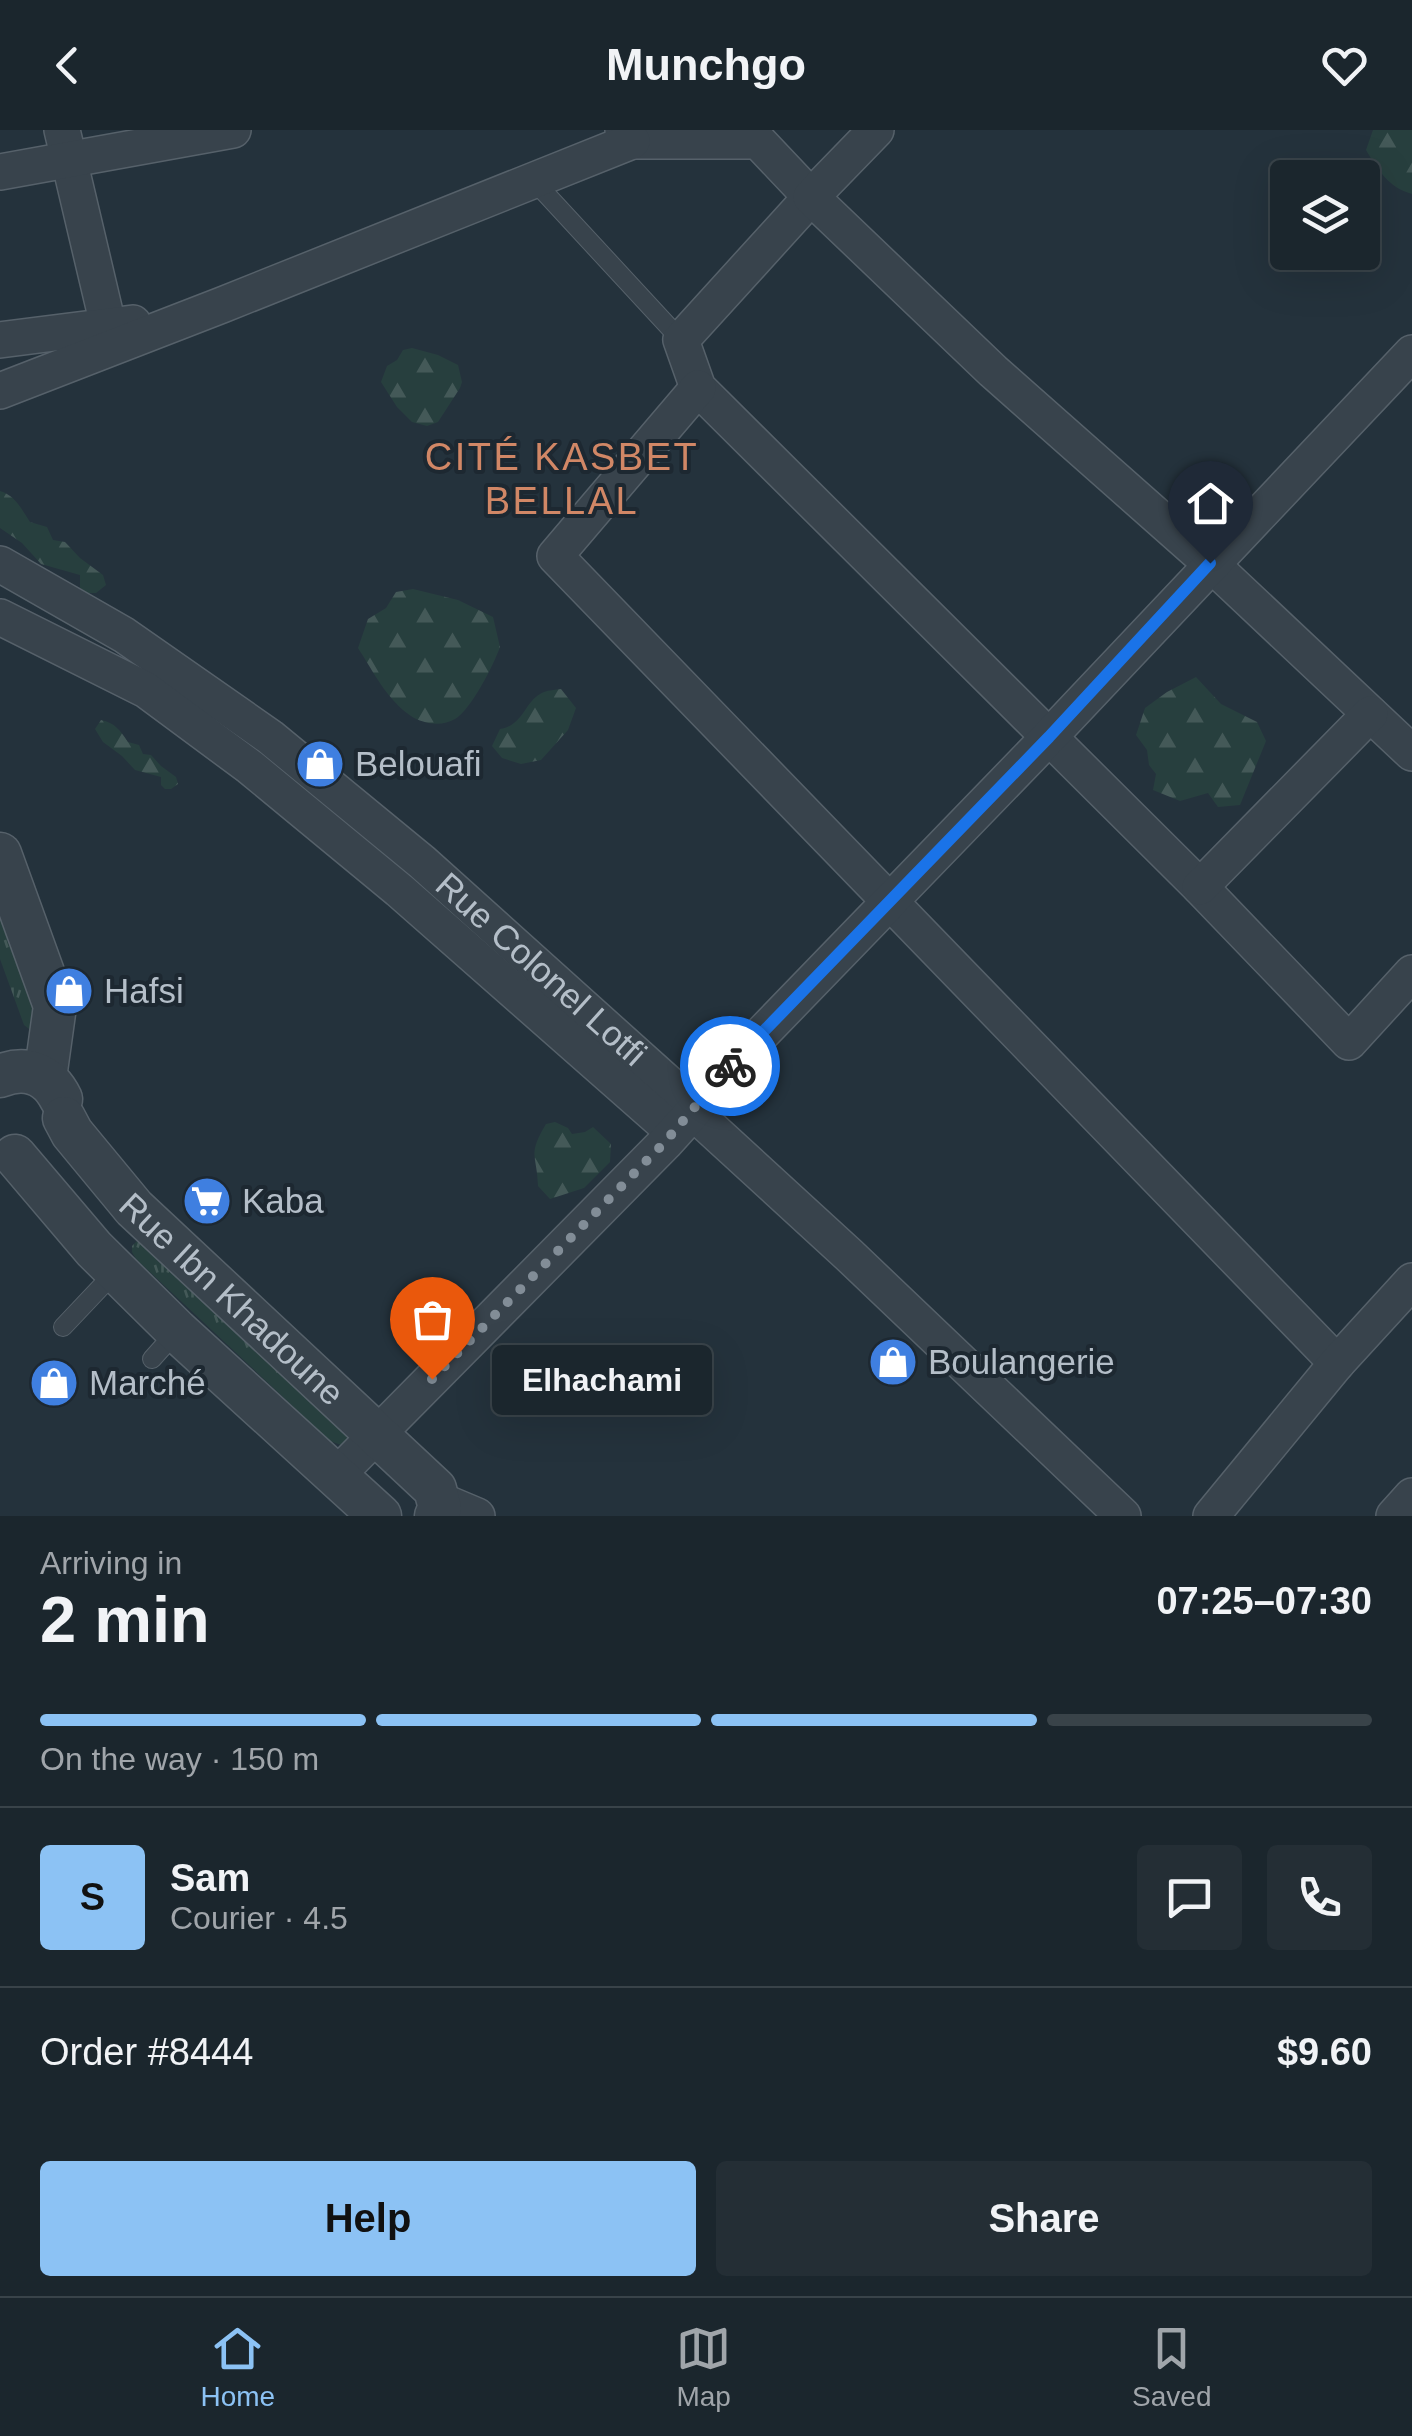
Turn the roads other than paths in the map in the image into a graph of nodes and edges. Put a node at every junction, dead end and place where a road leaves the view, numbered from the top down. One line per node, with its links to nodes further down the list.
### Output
1 (233, 130): 4 (street)
2 (876, 130): 7 (street)
3 (627, 136): 6 (street); 7 (street)
4 (66, 145): 5 (street); 8 (street)
5 (0, 172)
6 (534, 180): 8 (street); 10 (lane)
7 (811, 197): 10 (street); 14 (street)
8 (111, 337): 9 (street); 13 (street)
9 (0, 340)
10 (682, 340): 12 (street)
11 (1412, 352): 14 (street)
12 (698, 388): 18 (street); 24 (street)
13 (0, 391)
14 (1210, 563): 17 (street); 18 (street)
15 (0, 564): 20 (street, Rue Colonel Lotfi)
16 (0, 617): 23 (street, Rue Colonel Lotfi)
17 (1370, 714): 19 (street); 22 (street)
18 (1049, 737): 22 (street); 24 (street)
19 (1412, 753)
20 (422, 862): 23 (street); 29 (street, Rue Colonel Lotfi)
21 (2, 869): 27 (street)
22 (1200, 887): 25 (street)
23 (399, 890): 29 (street, Rue Colonel Lotfi)
24 (888, 902): 29 (street); 35 (street)
25 (1408, 985)
26 (0, 1076): 27 (street)
27 (45, 1078): 28 (street, Rue Ibn Khadoune)
28 (64, 1118): 30 (street); 31 (street, Rue Ibn Khadoune)
29 (683, 1122): 36 (street); 41 (street, Rue Colonel Lotfi)
30 (4, 1154): 32 (street, Rue Ibn Khadoune)
31 (134, 1208): 32 (street); 36 (street, Rue Ibn Khadoune)
32 (105, 1260): 34 (lane); 37 (street, Rue Ibn Khadoune)
33 (1412, 1281): 35 (street)
34 (63, 1327)
35 (1337, 1363): 42 (street)
36 (378, 1435): 37 (street); 39 (street, Rue Ibn Khadoune)
37 (335, 1477): 40 (street, Rue Ibn Khadoune)
38 (1412, 1496): 43 (street)
39 (451, 1511)
40 (380, 1516)
41 (1123, 1516)
42 (1211, 1516)
43 (1394, 1516)

